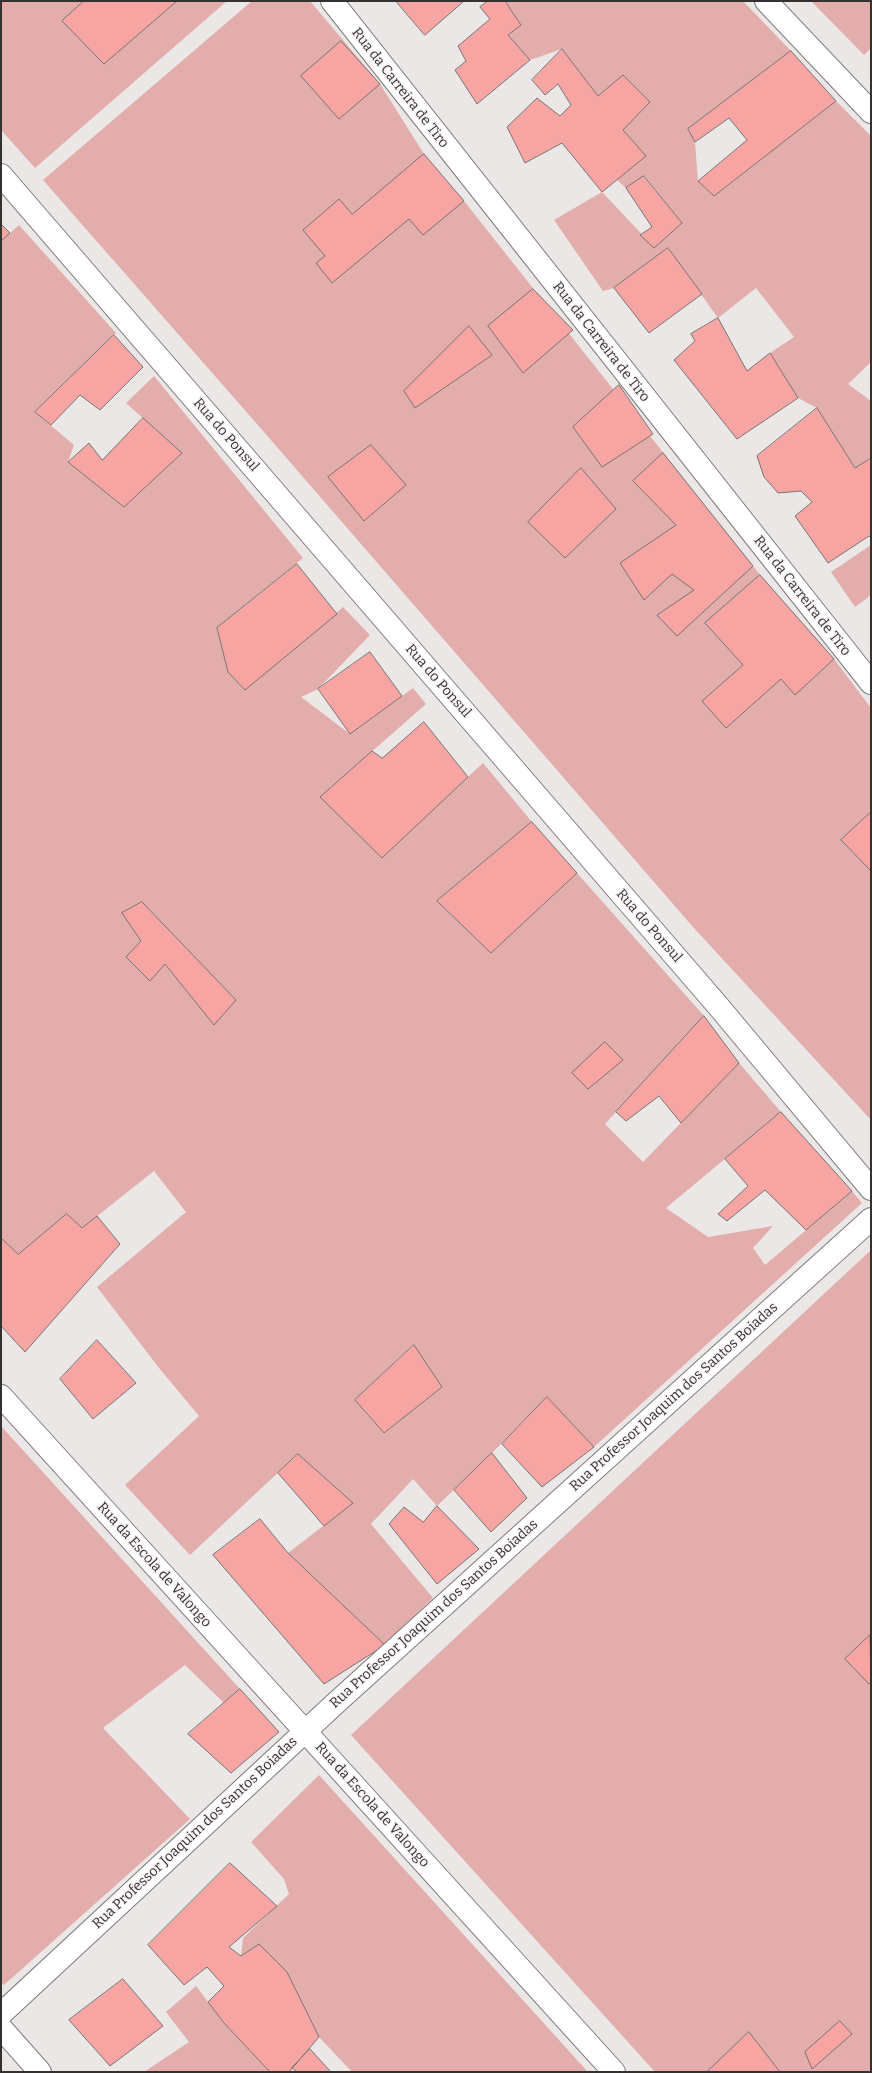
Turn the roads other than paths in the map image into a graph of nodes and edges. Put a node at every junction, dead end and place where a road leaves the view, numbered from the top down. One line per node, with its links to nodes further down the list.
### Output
1 (332, 1): 5 (street, Rua da Carreira de Tiro)
2 (766, 1): 3 (street)
3 (871, 112)
4 (1, 175): 6 (street, Rua do Ponsul)
5 (871, 683)
6 (871, 1189)
7 (871, 1219): 9 (street, Rua Professor Joaquim dos Santos Boiadas)
8 (1, 1396): 9 (street, Rua da Escola de Valongo)
9 (305, 1732): 10 (street, Rua Professor Joaquim dos Santos Boiadas); 13 (street, Rua da Escola de Valongo)
10 (1, 2014)
11 (1, 2028): 12 (street)
12 (40, 2072)
13 (614, 2072)

